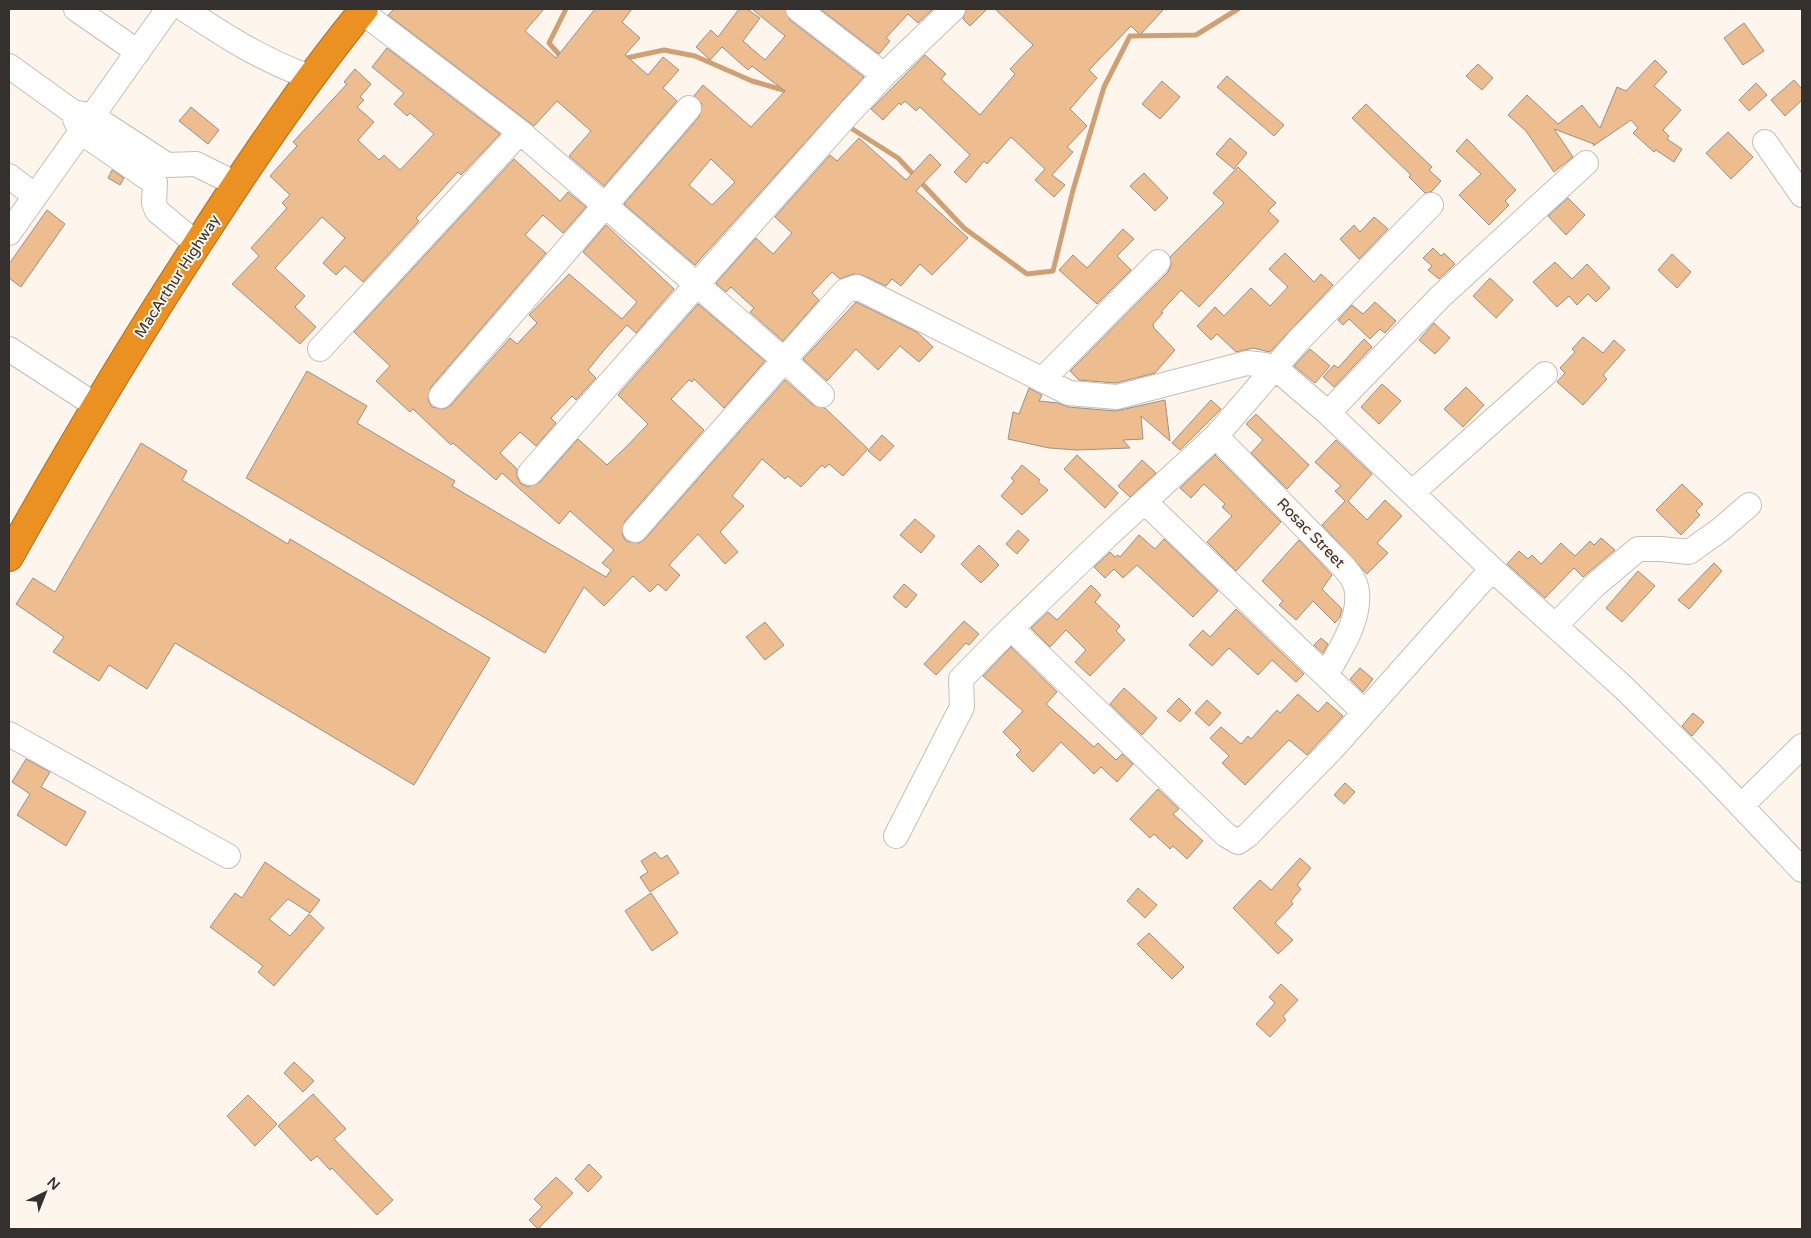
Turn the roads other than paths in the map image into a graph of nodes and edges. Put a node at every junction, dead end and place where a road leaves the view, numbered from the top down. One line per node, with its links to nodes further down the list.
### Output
1 (76, 9): 7 (street)
2 (168, 9): 7 (street)
3 (184, 9): 10 (street)
4 (798, 9): 9 (street)
5 (953, 9): 9 (street)
6 (363, 10): 10 (highway, MacArthur Highway); 13 (street)
7 (138, 52): 12 (street)
8 (9, 66): 12 (street)
9 (884, 75): 26 (street)
10 (310, 77): 18 (highway, MacArthur Highway)
11 (689, 108): 22 (street)
12 (82, 120): 16 (street); 20 (street)
13 (520, 132): 22 (street); 27 (street)
14 (1765, 142): 19 (street)
15 (1586, 164): 36 (street)
16 (161, 174): 18 (street); 24 (street)
17 (9, 176): 20 (street)
18 (236, 184): 24 (highway, MacArthur Highway)
19 (1802, 195)
20 (35, 196): 23 (street)
21 (1430, 205): 30 (street)
22 (606, 206): 26 (street); 34 (street)
23 (9, 233)
24 (197, 244): 35 (highway, MacArthur Highway)
25 (1158, 262): 32 (street)
26 (696, 285): 29 (street); 38 (street)
27 (320, 350)
28 (12, 359): 35 (street)
29 (784, 360): 32 (street); 33 (street); 42 (street)
30 (1274, 369): 32 (street); 36 (street); 37 (street)
31 (1545, 374): 39 (street)
32 (1042, 380)
33 (822, 395)
34 (441, 396)
35 (95, 405): 43 (highway, MacArthur Highway)
36 (1328, 413): 39 (street)
37 (1216, 436): 40 (street); 47 (street, Rosac Street)
38 (530, 473)
39 (1413, 492): 44 (street)
40 (1145, 502): 46 (street); 47 (street)
41 (1749, 506): 45 (street)
42 (634, 530)
43 (9, 557)
44 (1492, 569): 45 (street); 48 (street)
45 (1555, 626): 51 (street)
46 (1010, 628): 48 (street); 52 (street)
47 (1326, 675): 48 (street)
48 (1364, 712)
49 (9, 734): 53 (street)
50 (1802, 746): 51 (street)
51 (1742, 806): 54 (street)
52 (896, 836)
53 (228, 856)
54 (1802, 870)

